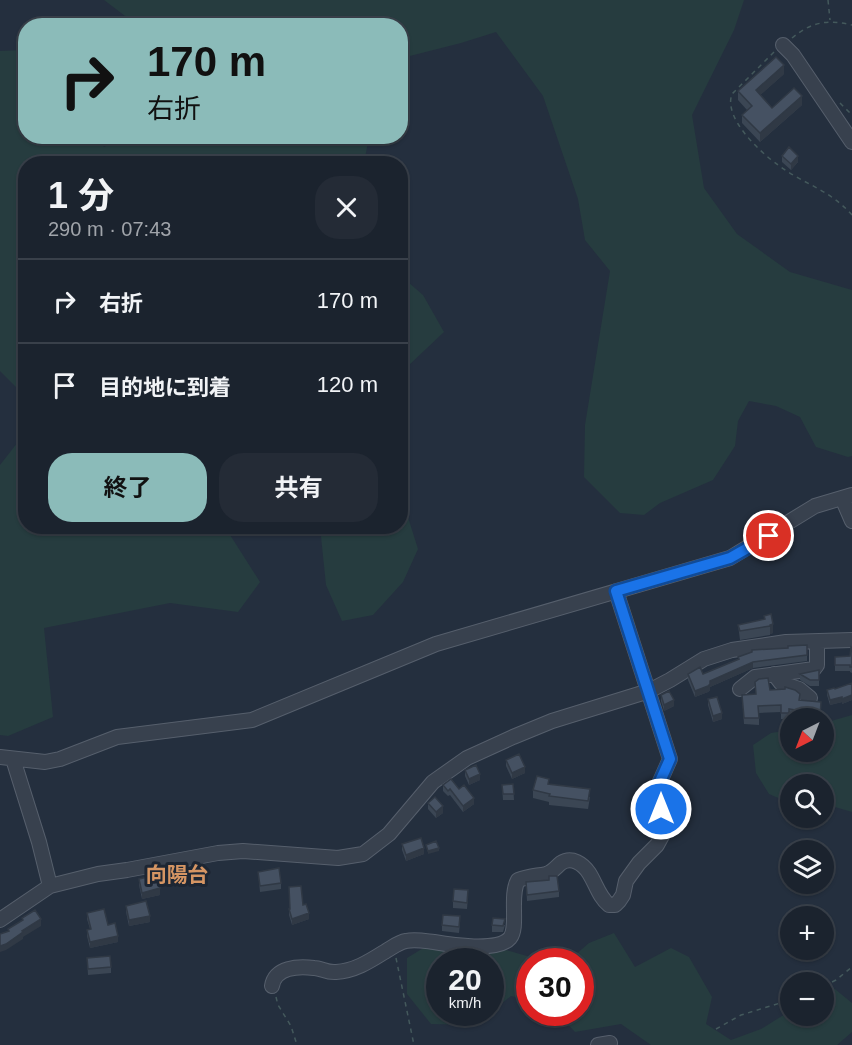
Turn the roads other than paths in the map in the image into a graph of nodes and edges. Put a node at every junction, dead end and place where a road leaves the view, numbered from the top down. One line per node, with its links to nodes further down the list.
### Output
1 (783, 45): 2 (street)
2 (852, 142)
3 (847, 496): 4 (street); 5 (street)
4 (852, 521)
5 (616, 591): 12 (street); 14 (street)
6 (778, 629): 8 (street)
7 (852, 640): 9 (street)
8 (786, 642): 9 (street); 12 (street)
9 (817, 642): 10 (street)
10 (774, 674): 11 (street); 13 (street)
11 (740, 689)
12 (649, 691): 15 (street); 17 (street)
13 (810, 698)
14 (7, 758): 15 (street)
15 (50, 886): 16 (street)
16 (0, 920)
17 (272, 986)

